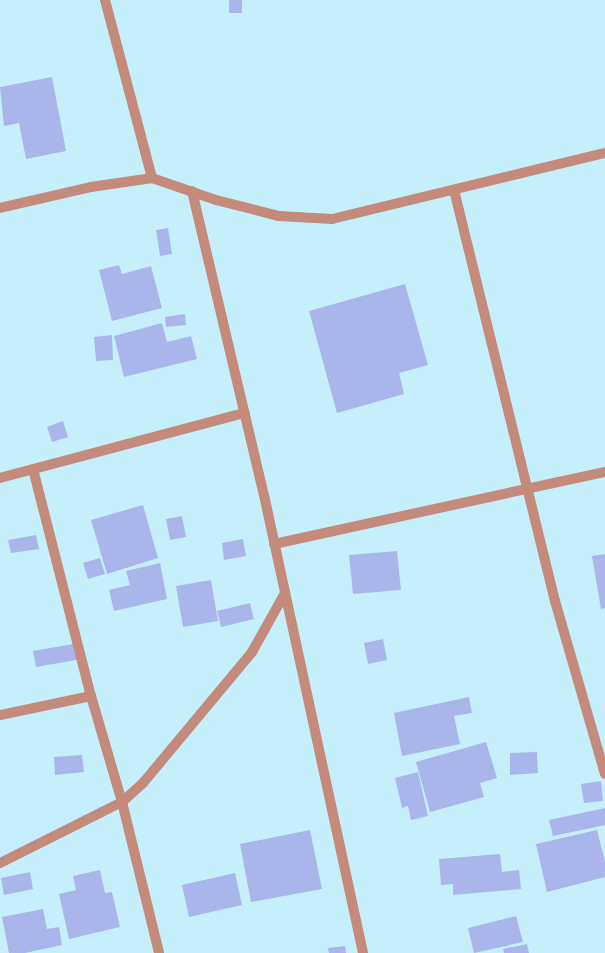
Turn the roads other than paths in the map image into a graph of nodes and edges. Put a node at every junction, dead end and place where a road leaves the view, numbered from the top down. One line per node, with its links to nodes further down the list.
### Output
1 (105, 0): 3 (street)
2 (605, 153): 4 (street)
3 (152, 178): 5 (street); 6 (street)
4 (454, 190): 5 (street); 11 (street)
5 (192, 191): 7 (street)
6 (0, 208)
7 (245, 413): 8 (street); 12 (street)
8 (33, 469): 10 (street); 14 (street)
9 (605, 472): 11 (street)
10 (0, 478)
11 (528, 490): 12 (street); 16 (street)
12 (274, 544): 13 (street)
13 (285, 593): 17 (street); 20 (street)
14 (91, 696): 15 (street); 17 (street)
15 (0, 715)
16 (605, 774)
17 (122, 802): 18 (street); 19 (street)
18 (0, 864)
19 (159, 953)
20 (363, 953)

